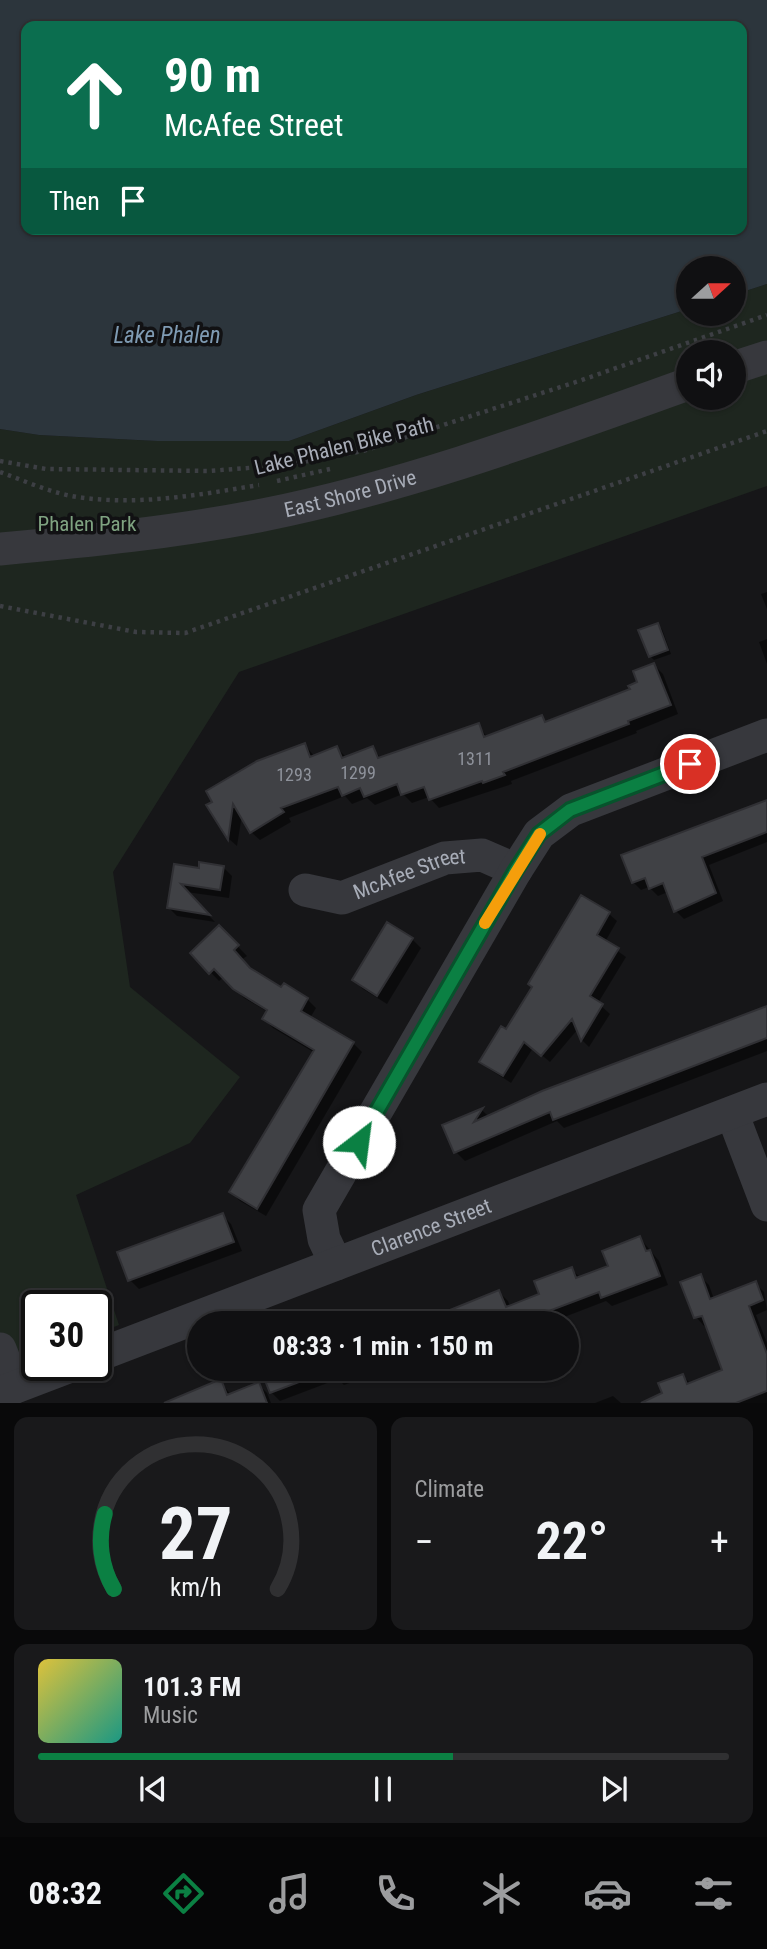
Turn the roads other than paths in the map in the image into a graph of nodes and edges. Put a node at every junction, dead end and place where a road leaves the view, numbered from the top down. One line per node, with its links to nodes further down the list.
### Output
1 (767, 357): 2 (street)
2 (746, 364)
3 (676, 388): 4 (street, East Shore Drive)
4 (0, 549)
5 (767, 735): 6 (street)
6 (516, 870): 7 (street, McAfee Street); 11 (street)
7 (304, 890)
8 (767, 1099): 9 (street, Clarence Street)
9 (732, 1113): 10 (street); 11 (street, Clarence Street)
10 (767, 1205)
11 (336, 1264): 13 (street, Clarence Street)
12 (0, 1349): 15 (street)
13 (112, 1350)
14 (31, 1381): 15 (street)
15 (7, 1390)

